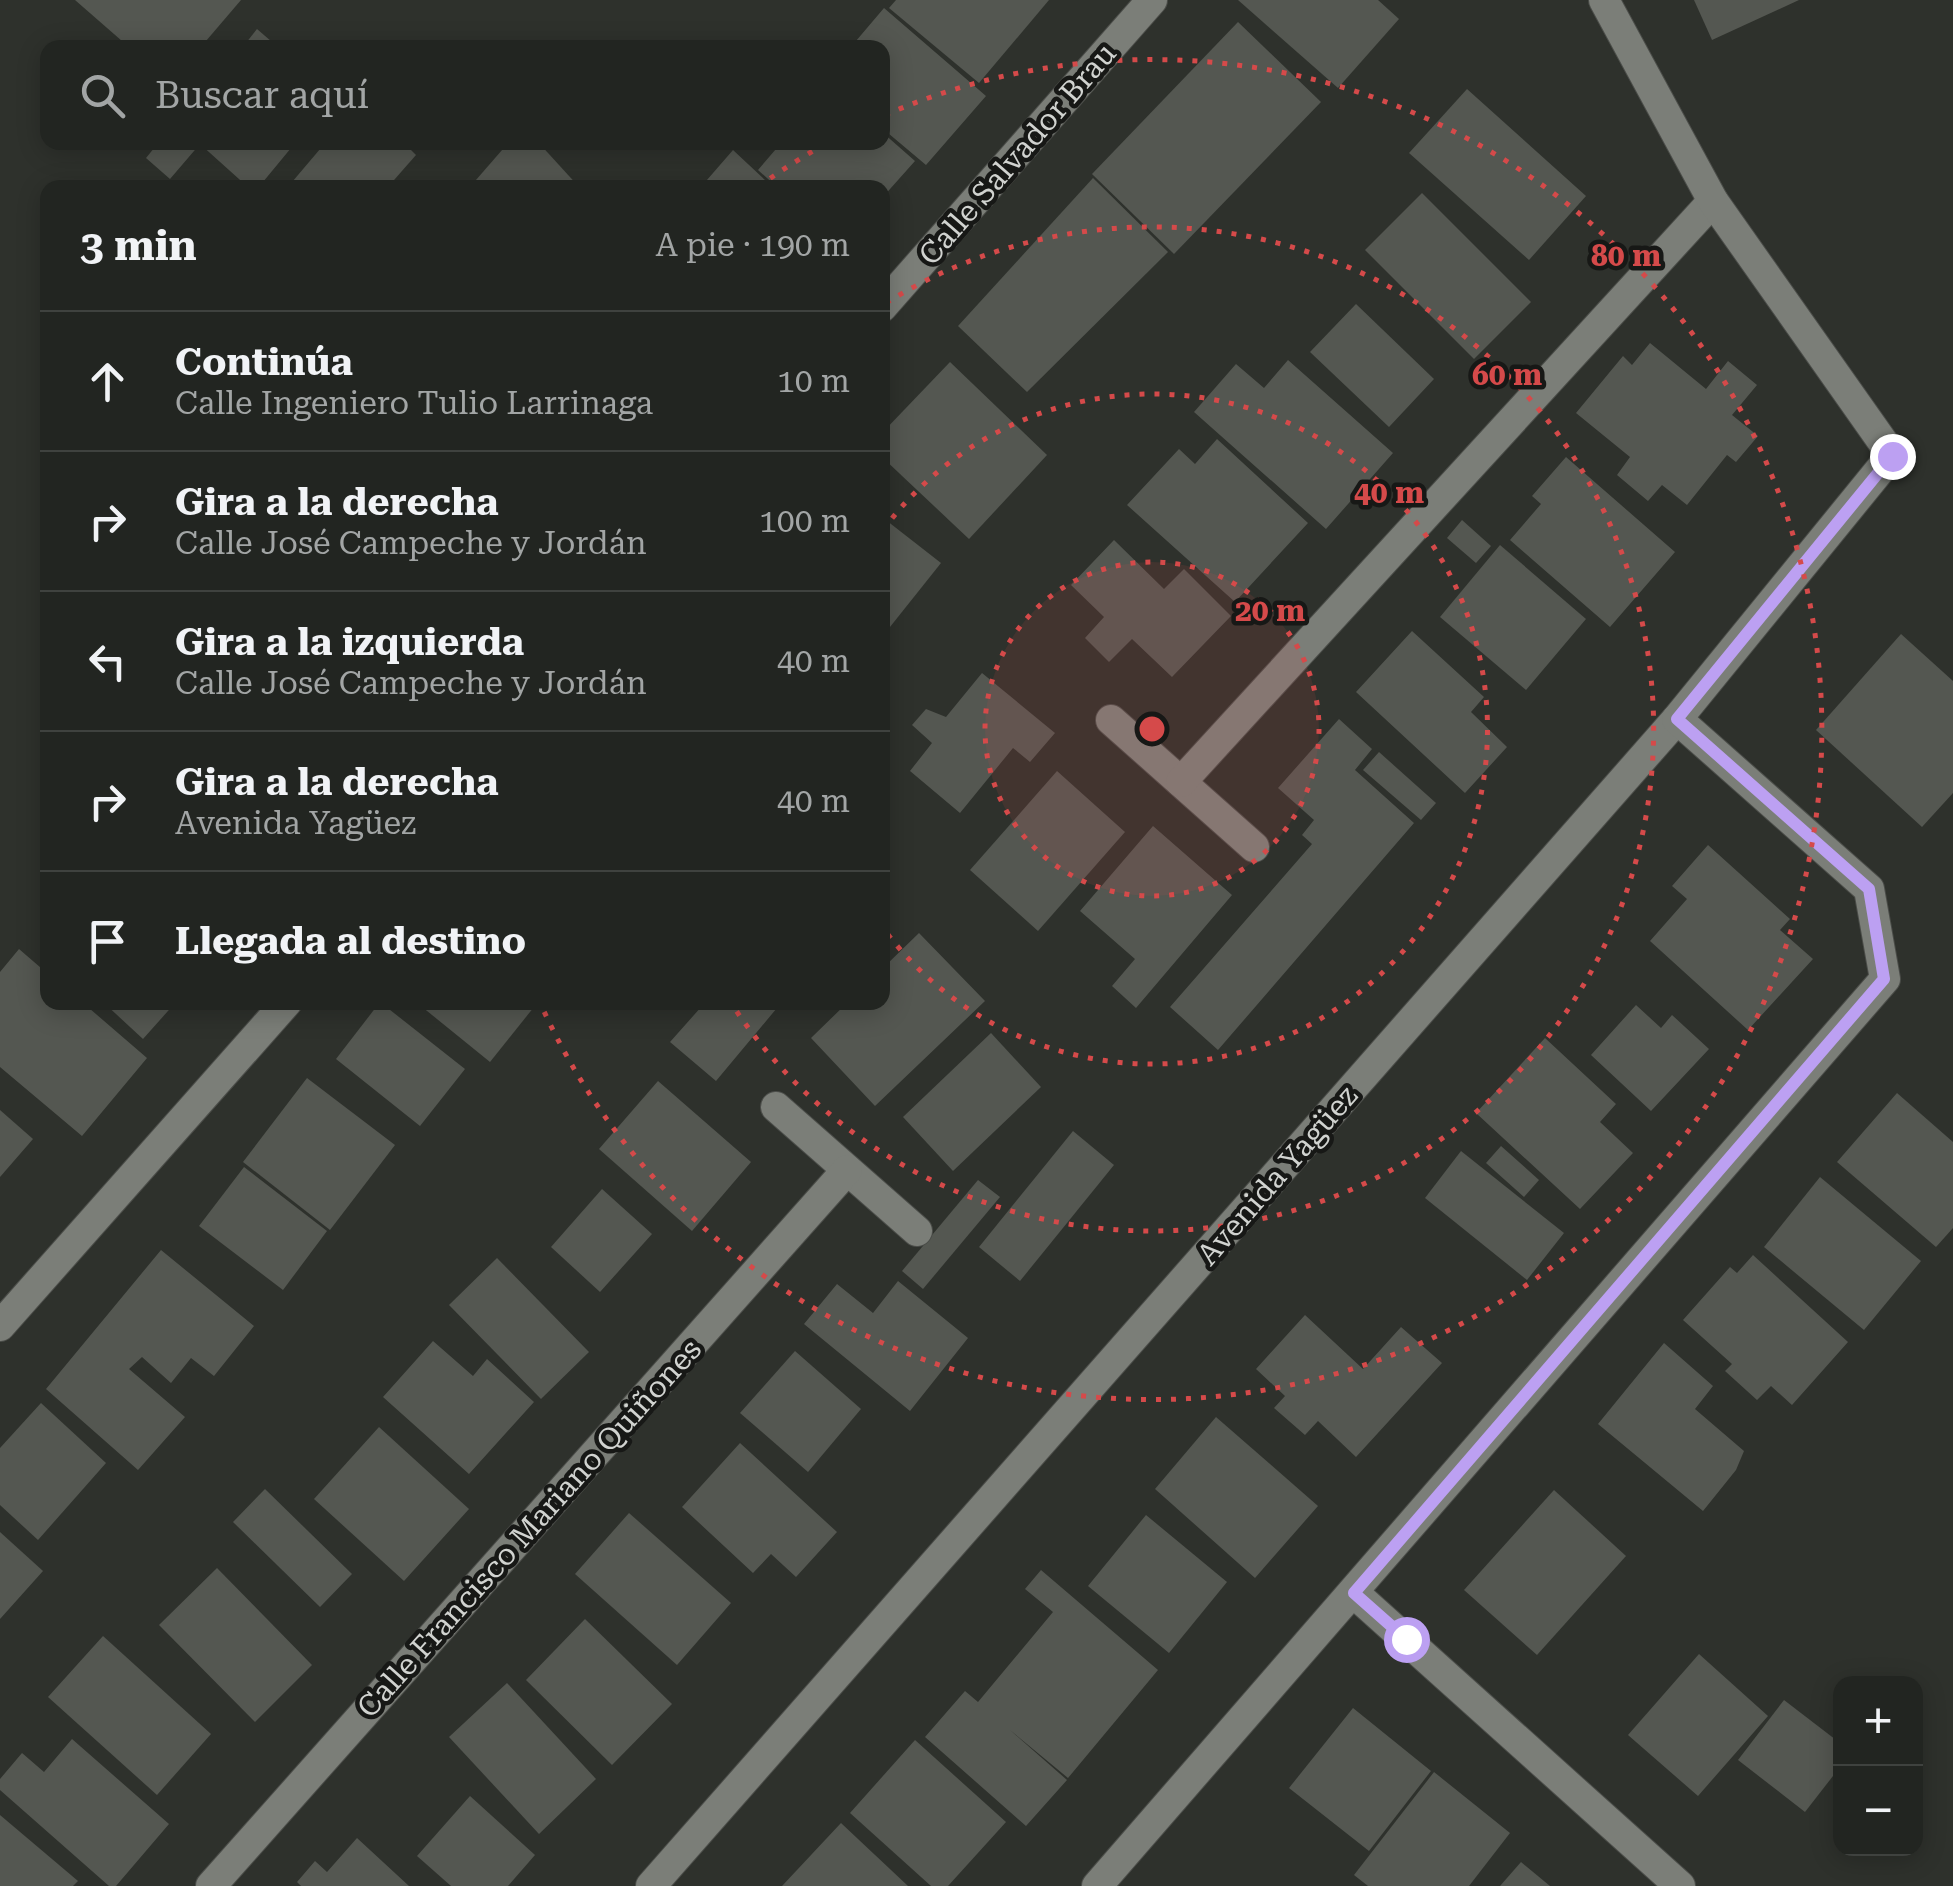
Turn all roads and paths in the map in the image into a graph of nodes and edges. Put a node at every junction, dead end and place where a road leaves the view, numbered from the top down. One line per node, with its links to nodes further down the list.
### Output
1 (1152, 0): 4 (street, Calle Salvador Brau)
2 (1604, 0): 3 (street)
3 (1714, 201): 5 (street, Avenida Yagüez); 7 (street)
4 (890, 298)
5 (1677, 719): 14 (street); 16 (street, Avenida Yagüez)
6 (1111, 720): 7 (street)
7 (1181, 782): 8 (street)
8 (1254, 847)
9 (280, 1010): 13 (street)
10 (776, 1107): 11 (street)
11 (847, 1170): 12 (street); 15 (street, Calle Francisco Mariano Quiñones)
12 (917, 1231)
13 (0, 1326)
14 (1354, 1593): 17 (street); 18 (street)
15 (211, 1886)
16 (652, 1886)
17 (1097, 1886)
18 (1680, 1886)

